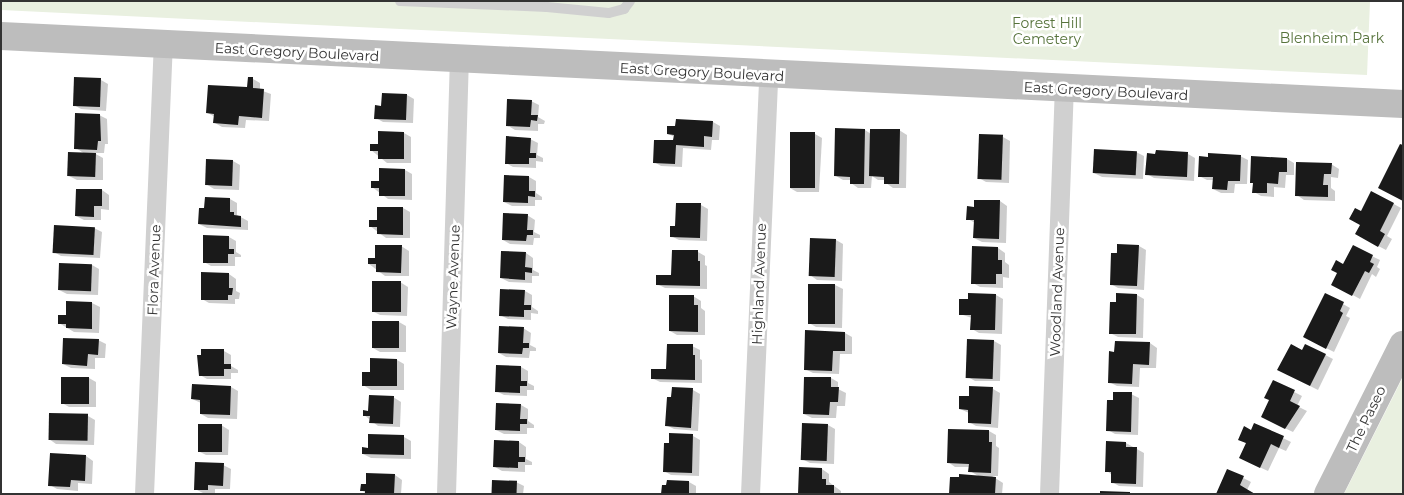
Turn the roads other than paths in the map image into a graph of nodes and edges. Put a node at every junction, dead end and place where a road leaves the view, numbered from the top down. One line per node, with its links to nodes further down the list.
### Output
1 (400, 1): 2 (lane)
2 (630, 1)
3 (1, 36): 4 (main road, East Gregory Boulevard)
4 (163, 46): 5 (main road, East Gregory Boulevard); 10 (street, Flora Avenue)
5 (459, 60): 6 (main road, East Gregory Boulevard); 11 (street, Wayne Avenue)
6 (768, 75): 7 (main road, East Gregory Boulevard); 12 (street, Highland Avenue)
7 (1064, 90): 8 (main road, East Gregory Boulevard); 13 (street, Woodland Avenue)
8 (1403, 104)
9 (1403, 345): 14 (main road, The Paseo)
10 (144, 494)
11 (446, 494)
12 (750, 494)
13 (1050, 494)
14 (1328, 494)

